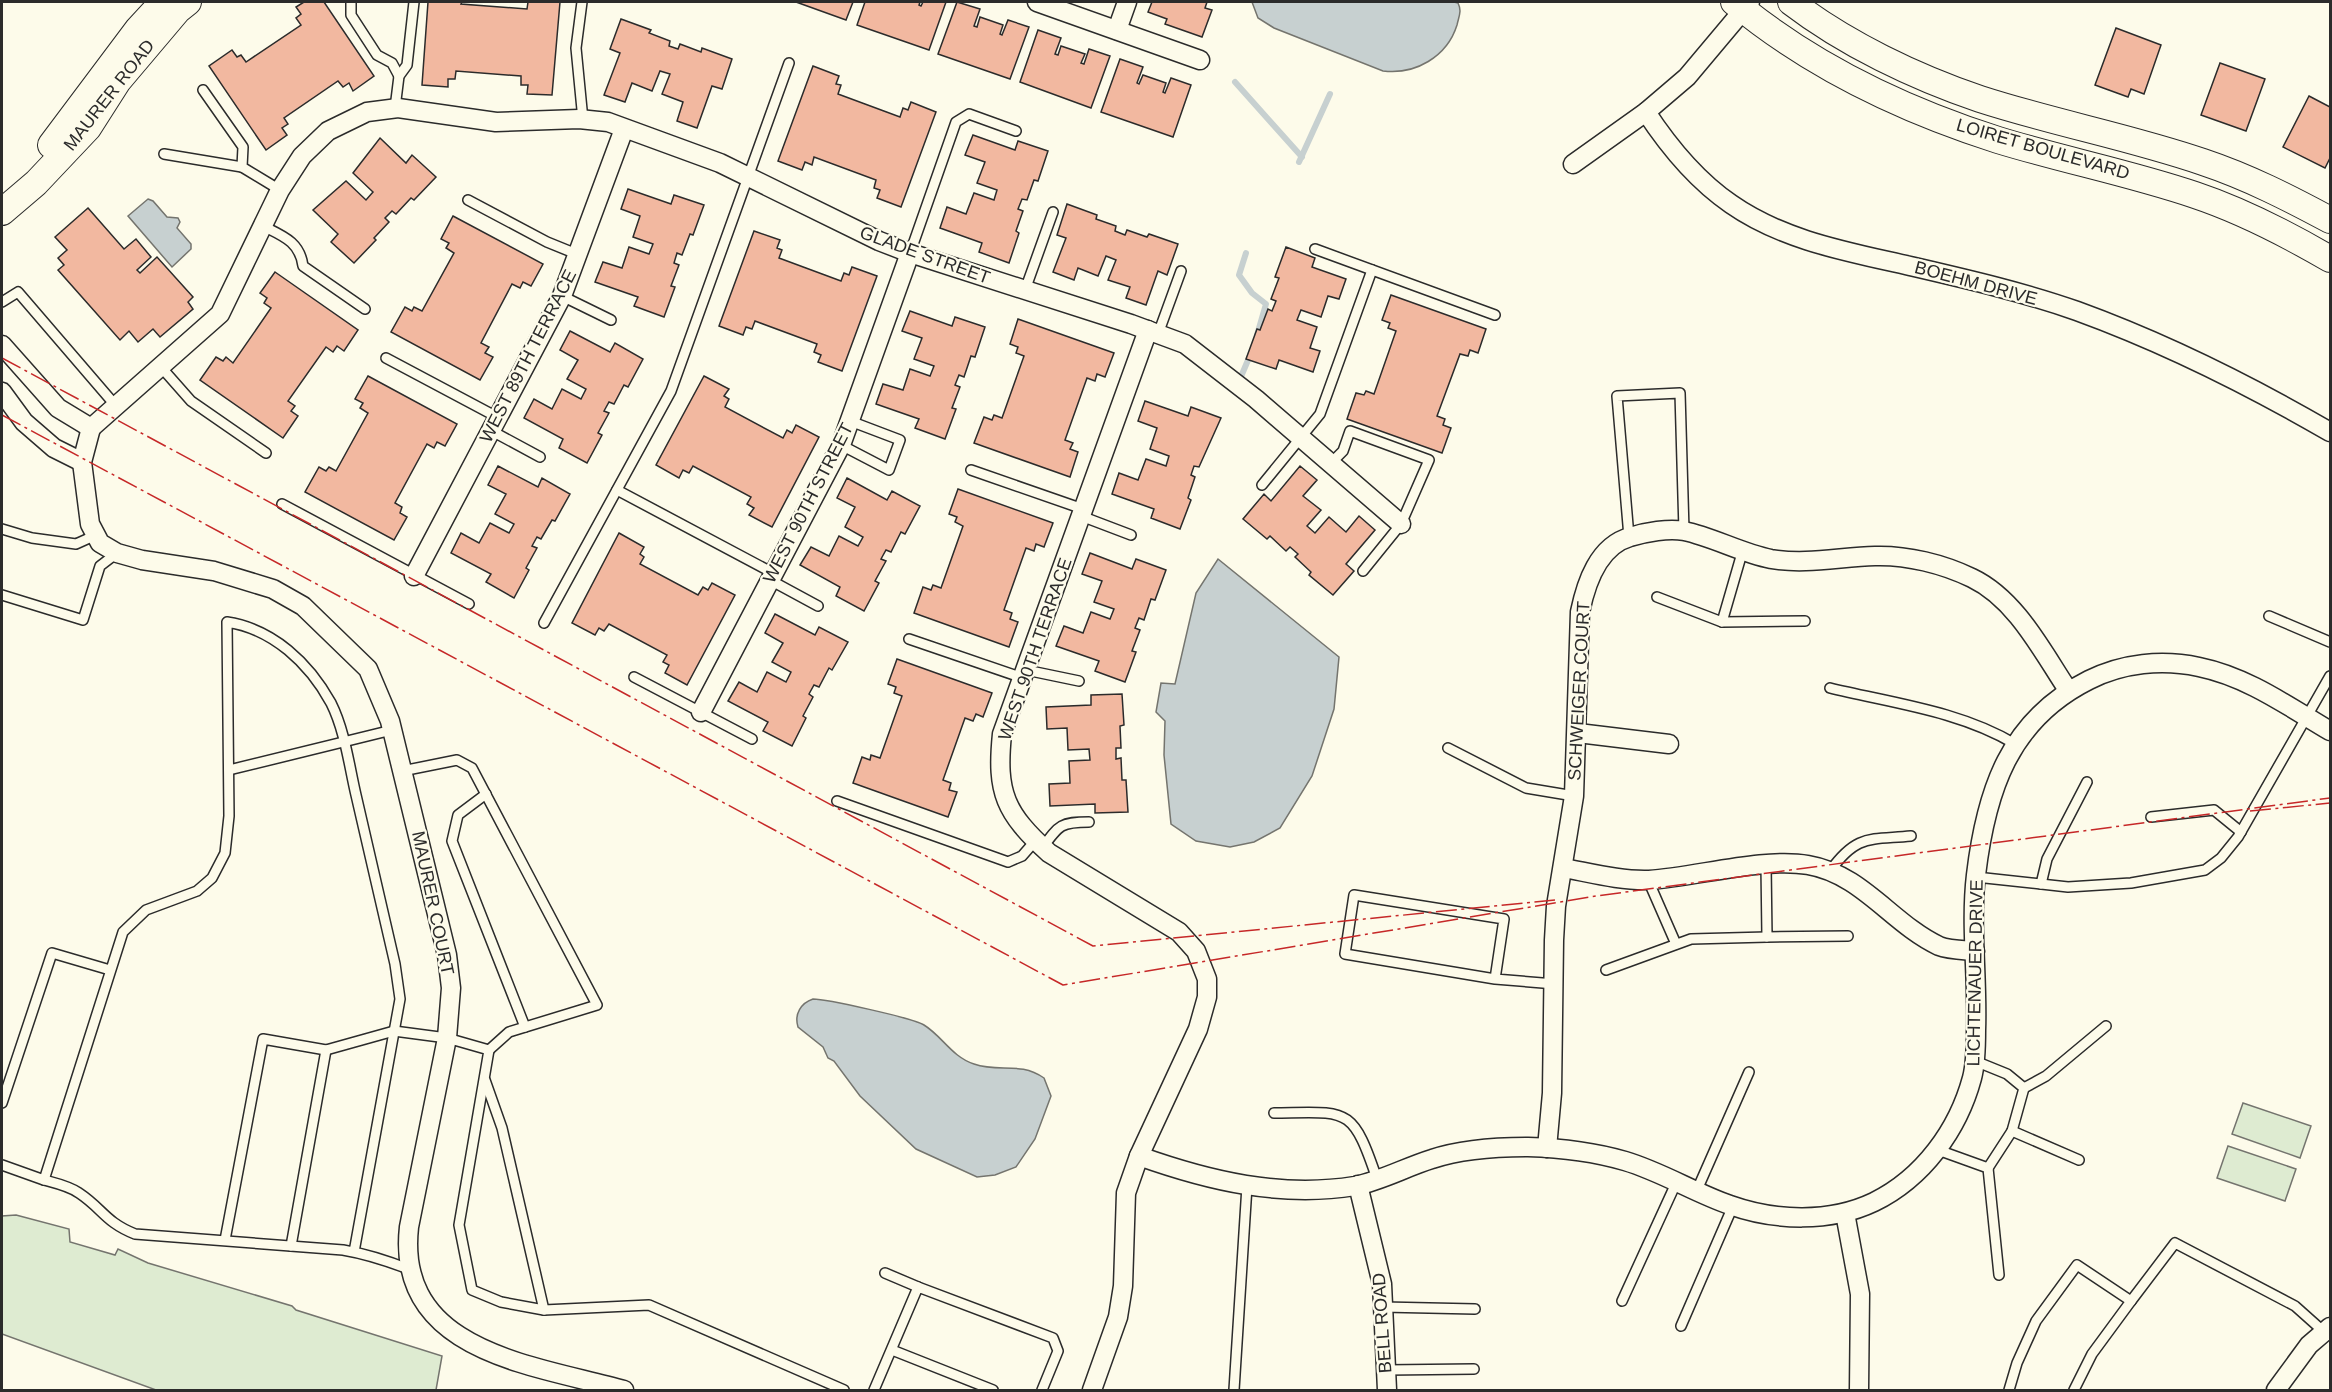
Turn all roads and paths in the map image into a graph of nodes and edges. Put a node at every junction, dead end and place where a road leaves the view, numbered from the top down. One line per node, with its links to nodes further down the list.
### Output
1 (163, 2): 27 (street, MAURER ROAD)
2 (188, 2): 29 (street, MAURER ROAD)
3 (351, 2): 13 (lane)
4 (414, 2): 13 (lane)
5 (582, 2): 17 (lane)
6 (1037, 2): 10 (street)
7 (1127, 2): 10 (street)
8 (1791, 2): 20 (street, LOIRET BOULEVARD)
9 (1743, 4): 16 (street); 25 (street, LOIRET BOULEVARD)
10 (1117, 30): 11 (street)
11 (1200, 60)
12 (789, 63): 24 (lane)
13 (399, 76): 15 (lane)
14 (203, 90): 23 (lane)
15 (396, 108): 17 (street, GLADE STREET); 26 (street, GLADE STREET)
16 (1646, 112): 22 (street); 54 (street, BOEHM DRIVE)
17 (583, 120): 18 (street, GLADE STREET)
18 (624, 129): 24 (street, GLADE STREET); 35 (street, WEST 89TH TERRACE)
19 (1016, 131): 34 (lane)
20 (2158, 147): 25 (street); 31 (street, LOIRET BOULEVARD)
21 (164, 154): 23 (lane)
22 (1574, 164)
23 (242, 167): 26 (lane)
24 (748, 177): 34 (street, GLADE STREET); 63 (lane)
25 (2148, 180): 36 (street, LOIRET BOULEVARD)
26 (280, 190): 32 (street, GLADE STREET)
27 (2, 191)
28 (468, 200): 35 (lane)
29 (2, 212)
30 (1053, 213): 39 (lane)
31 (2331, 220)
32 (263, 226): 42 (lane); 48 (street, GLADE STREET)
33 (1315, 249): 37 (lane)
34 (910, 253): 39 (street, GLADE STREET); 51 (street, WEST 90TH STREET)
35 (579, 255): 40 (street, WEST 89TH TERRACE)
36 (2331, 259)
37 (1372, 270): 43 (lane); 55 (lane)
38 (1181, 271): 45 (lane)
39 (1025, 290): 45 (street, GLADE STREET)
40 (562, 296): 44 (lane); 52 (street, WEST 89TH TERRACE)
41 (2, 302): 50 (lane)
42 (365, 309)
43 (1495, 315)
44 (611, 320)
45 (1153, 332): 55 (street, GLADE STREET); 65 (street, WEST 90TH TERRACE)
46 (2, 345): 53 (street)
47 (386, 358): 52 (lane)
48 (161, 368): 50 (street, GLADE STREET); 57 (lane)
49 (2, 392): 59 (street)
50 (116, 406): 53 (street, GLADE STREET)
51 (850, 421): 56 (street, WEST 90TH STREET); 56 (lane)
52 (494, 424): 58 (lane); 75 (street, WEST 89TH TERRACE)
53 (91, 428): 59 (street)
54 (2331, 432)
55 (1301, 437): 60 (street, GLADE STREET); 62 (lane)
56 (840, 445): 76 (street, WEST 90TH STREET)
57 (266, 453)
58 (540, 457)
59 (82, 462): 69 (street)
60 (1331, 463): 66 (street, GLADE STREET); 66 (lane)
61 (971, 470): 65 (lane)
62 (1262, 485)
63 (617, 490): 76 (lane); 84 (lane)
64 (282, 504): 75 (lane)
65 (1082, 512): 70 (lane); 87 (street, WEST 90TH TERRACE)
66 (1401, 524): 74 (lane)
67 (2, 529): 69 (lane)
68 (1684, 531): 71 (street, SCHWEIGER COURT); 71 (lane); 72 (street, SCHWEIGER COURT)
69 (96, 535): 73 (street, MAURER COURT)
70 (1131, 535)
71 (1629, 537): 97 (street, SCHWEIGER COURT)
72 (1742, 552): 83 (lane); 92 (street, SCHWEIGER COURT)
73 (117, 553): 77 (lane); 95 (street, MAURER COURT)
74 (1363, 571)
75 (414, 576): 79 (lane)
76 (772, 577): 80 (lane); 93 (street, WEST 90TH STREET)
77 (2, 595)
78 (1657, 597): 83 (lane)
79 (468, 604)
80 (818, 606)
81 (2269, 616): 86 (lane)
82 (1804, 621): 83 (lane)
83 (1722, 622)
84 (544, 623)
85 (909, 639): 87 (lane)
86 (2331, 642)
87 (1024, 674): 90 (lane); 113 (street, WEST 90TH TERRACE)
88 (2331, 676): 94 (lane)
89 (634, 677): 93 (lane)
90 (1079, 681)
91 (1830, 688): 101 (lane)
92 (2068, 690): 94 (street, LICHTENAUER DRIVE); 101 (street, LICHTENAUER DRIVE)
93 (700, 712): 98 (lane)
94 (2307, 718): 96 (street, LICHTENAUER DRIVE); 111 (lane)
95 (392, 730): 99 (lane); 104 (street, MAURER COURT)
96 (2331, 731)
97 (1578, 733): 100 (street); 107 (street, SCHWEIGER COURT)
98 (752, 738)
99 (344, 741): 103 (lane); 103 (lane); 130 (lane)
100 (1670, 744)
101 (2015, 744): 117 (street, LICHTENAUER DRIVE)
102 (1448, 748): 107 (lane)
103 (229, 770): 124 (lane)
104 (402, 771): 106 (lane); 131 (street, MAURER COURT)
105 (2087, 782): 119 (lane)
106 (486, 794): 129 (lane); 129 (lane)
107 (1574, 796): 115 (street, SCHWEIGER COURT)
108 (837, 801): 113 (lane)
109 (2151, 817): 111 (lane)
110 (1089, 822): 113 (lane)
111 (2241, 832): 119 (lane)
112 (1911, 836): 116 (lane)
113 (1039, 844): 143 (street, WEST 90TH TERRACE)
114 (1767, 865): 116 (street); 118 (street); 121 (lane)
115 (1564, 868): 118 (street); 127 (street, SCHWEIGER COURT)
116 (1830, 871): 123 (street)
117 (1976, 877): 119 (lane); 123 (street, LICHTENAUER DRIVE)
118 (1648, 880): 122 (lane)
119 (2041, 884)
120 (1848, 936): 121 (lane)
121 (1767, 937): 122 (lane)
122 (1676, 944): 125 (lane)
123 (1975, 951): 134 (street, LICHTENAUER DRIVE)
124 (110, 970): 138 (lane); 148 (lane)
125 (1606, 970)
126 (1495, 979): 126 (lane); 127 (lane)
127 (1555, 984): 141 (street, SCHWEIGER COURT)
128 (2106, 1026): 137 (lane)
129 (525, 1027): 133 (lane)
130 (394, 1031): 131 (lane); 132 (lane); 157 (lane)
131 (447, 1038): 133 (lane); 158 (street, MAURER COURT)
132 (326, 1050): 155 (lane); 156 (lane)
133 (489, 1050): 136 (lane)
134 (1975, 1061): 137 (lane); 142 (street, LICHTENAUER DRIVE)
135 (1749, 1072): 152 (lane)
136 (484, 1078): 166 (lane); 166 (lane)
137 (2024, 1088): 140 (lane)
138 (2, 1103)
139 (1274, 1113): 147 (lane)
140 (2012, 1131): 144 (lane); 146 (lane)
141 (1547, 1148): 147 (street, LICHTENAUER DRIVE); 149 (street, LICHTENAUER DRIVE)
142 (1938, 1150): 146 (lane); 154 (street, LICHTENAUER DRIVE)
143 (1139, 1156): 151 (street, LICHTENAUER DRIVE); 177 (street)
144 (2079, 1160)
145 (2, 1165): 148 (lane)
146 (1988, 1168): 160 (lane)
147 (1377, 1179): 150 (street, LICHTENAUER DRIVE)
148 (44, 1180): 155 (lane)
149 (1677, 1181): 152 (street, LICHTENAUER DRIVE); 162 (lane)
150 (1358, 1185): 151 (street, LICHTENAUER DRIVE); 164 (street, BELL ROAD)
151 (1247, 1186): 178 (lane)
152 (1697, 1190): 153 (street, LICHTENAUER DRIVE)
153 (1733, 1206): 154 (street, LICHTENAUER DRIVE); 167 (lane)
154 (1845, 1213): 180 (street)
155 (225, 1240): 156 (lane)
156 (291, 1246): 157 (lane)
157 (354, 1252): 158 (lane)
158 (411, 1270): 172 (street, MAURER COURT)
159 (885, 1273): 161 (lane)
160 (1999, 1275)
161 (918, 1287): 169 (lane); 176 (lane)
162 (1622, 1301)
163 (2130, 1301): 168 (lane); 181 (lane); 182 (lane)
164 (1383, 1307): 165 (lane); 170 (street, BELL ROAD)
165 (1475, 1309)
166 (544, 1310): 173 (lane)
167 (1681, 1326)
168 (2327, 1329): 183 (street)
169 (892, 1350): 174 (lane); 175 (lane)
170 (1386, 1370): 171 (lane); 179 (street, BELL ROAD)
171 (1474, 1370)
172 (624, 1390)
173 (844, 1390)
174 (874, 1390)
175 (993, 1390)
176 (1042, 1390)
177 (1092, 1390)
178 (1234, 1390)
179 (1387, 1390)
180 (1858, 1390)
181 (2009, 1390)
182 (2074, 1390)
183 (2276, 1390)

